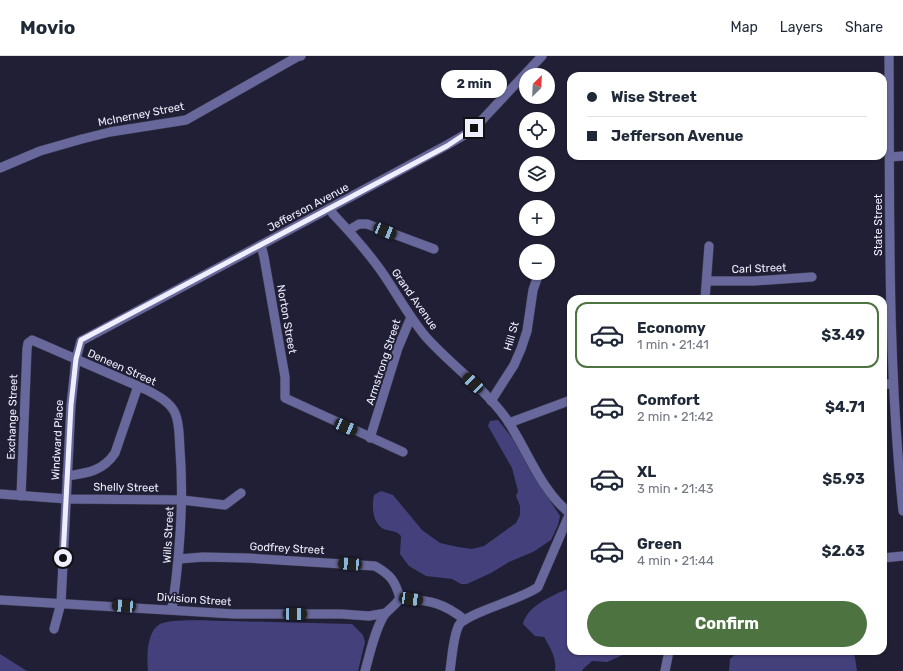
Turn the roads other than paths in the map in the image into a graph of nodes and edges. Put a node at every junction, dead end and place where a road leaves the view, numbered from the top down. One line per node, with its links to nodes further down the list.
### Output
1 (301, 56): 6 (street, McInerney Street)
2 (542, 56): 7 (street, Jefferson Avenue)
3 (889, 56): 5 (street, State Street)
4 (903, 156): 5 (street)
5 (890, 157): 19 (street, State Street)
6 (0, 168)
7 (330, 208): 8 (street, Grand Avenue); 9 (street, Jefferson Avenue)
8 (348, 230): 11 (street); 16 (street, Grand Avenue)
9 (261, 245): 18 (street, Jefferson Avenue); 26 (street, Norton Street)
10 (709, 246): 14 (street)
11 (434, 249)
12 (812, 277): 14 (street, Carl Street)
13 (537, 280): 22 (street, Hill St)
14 (707, 281): 15 (street)
15 (705, 295)
16 (411, 317): 22 (street, Grand Avenue); 26 (street, Armstrong Street)
17 (32, 340): 18 (street, Deneen Street); 31 (street, Exchange Street)
18 (76, 359): 21 (street, Deneen Street); 28 (street, Windward Place)
19 (893, 383): 20 (street); 35 (street, State Street)
20 (887, 384)
21 (138, 386): 24 (street, Deneen Street); 28 (street)
22 (491, 401): 25 (street, Grand Avenue)
23 (567, 402): 25 (street)
24 (175, 413): 33 (street, Wills Street)
25 (509, 424): 34 (street, Grand Avenue)
26 (370, 438): 27 (street)
27 (403, 452)
28 (67, 476): 32 (street, Windward Place)
29 (241, 493): 33 (street, Shelly Street)
30 (4, 494): 31 (street, Shelly Street)
31 (22, 496): 32 (street, Shelly Street)
32 (66, 498): 33 (street, Shelly Street); 42 (street, Windward Place)
33 (182, 500): 39 (street, Wills Street)
34 (567, 511)
35 (903, 511)
36 (567, 521): 45 (street)
37 (903, 556): 38 (street)
38 (887, 558)
39 (179, 559): 40 (street, Godfrey Street); 43 (street, Wills Street)
40 (400, 598): 44 (street); 45 (street)
41 (0, 600): 42 (street, Division Street)
42 (61, 603): 43 (street, Division Street); 46 (street, Windward Place)
43 (171, 609): 44 (street, Division Street)
44 (386, 613): 48 (street)
45 (465, 620): 49 (street)
46 (54, 629)
47 (668, 655): 50 (street)
48 (365, 671)
49 (450, 671)
50 (665, 671)

